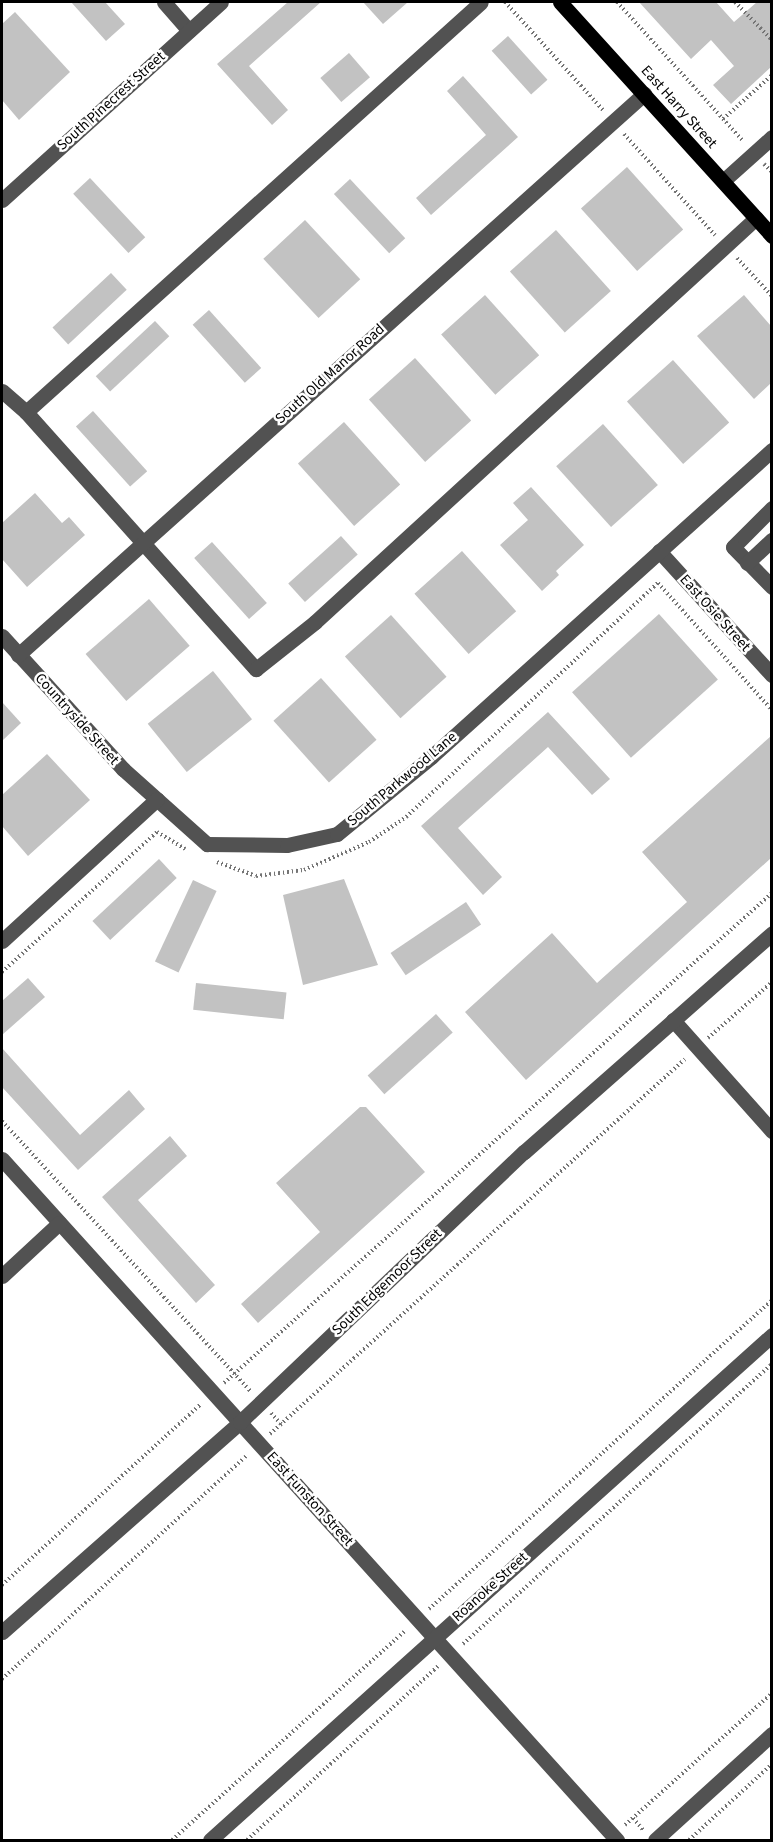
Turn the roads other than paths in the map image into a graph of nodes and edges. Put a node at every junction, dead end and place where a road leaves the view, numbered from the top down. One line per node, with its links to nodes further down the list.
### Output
1 (164, 2): 5 (street)
2 (220, 2): 5 (street, South Pinecrest Street)
3 (481, 2): 13 (street)
4 (560, 2): 6 (main road, East Harry Street)
5 (189, 31): 9 (street, South Pinecrest Street)
6 (644, 94): 8 (main road, East Harry Street); 17 (street, South Old Manor Road)
7 (771, 137): 8 (street)
8 (723, 182): 10 (main road, East Harry Street)
9 (2, 200)
10 (756, 218): 11 (main road, East Harry Street); 17 (street)
11 (771, 236)
12 (2, 391): 13 (street)
13 (26, 412): 17 (street)
14 (771, 450): 18 (street, South Parkwood Lane)
15 (771, 508): 19 (street)
16 (771, 540): 19 (street)
17 (141, 543): 22 (street, South Old Manor Road)
18 (659, 551): 23 (street, East Osie Street); 24 (street, South Parkwood Lane)
19 (747, 563): 20 (street)
20 (771, 587)
21 (2, 636): 22 (street, Countryside Street)
22 (18, 654): 24 (street, Countryside Street)
23 (771, 675)
24 (157, 799): 26 (street)
25 (771, 933): 27 (street, South Edgemoor Street)
26 (2, 941)
27 (673, 1020): 28 (street); 33 (street, South Edgemoor Street)
28 (771, 1131)
29 (2, 1160): 30 (street, East Funston Street)
30 (59, 1223): 31 (street); 33 (street, East Funston Street)
31 (2, 1276)
32 (771, 1335): 35 (street, Roanoke Street)
33 (240, 1422): 34 (street, South Edgemoor Street); 35 (street, East Funston Street)
34 (2, 1632)
35 (435, 1637): 37 (street, East Funston Street); 38 (street, Roanoke Street)
36 (771, 1734): 39 (street)
37 (615, 1838)
38 (210, 1840)
39 (655, 1840)

